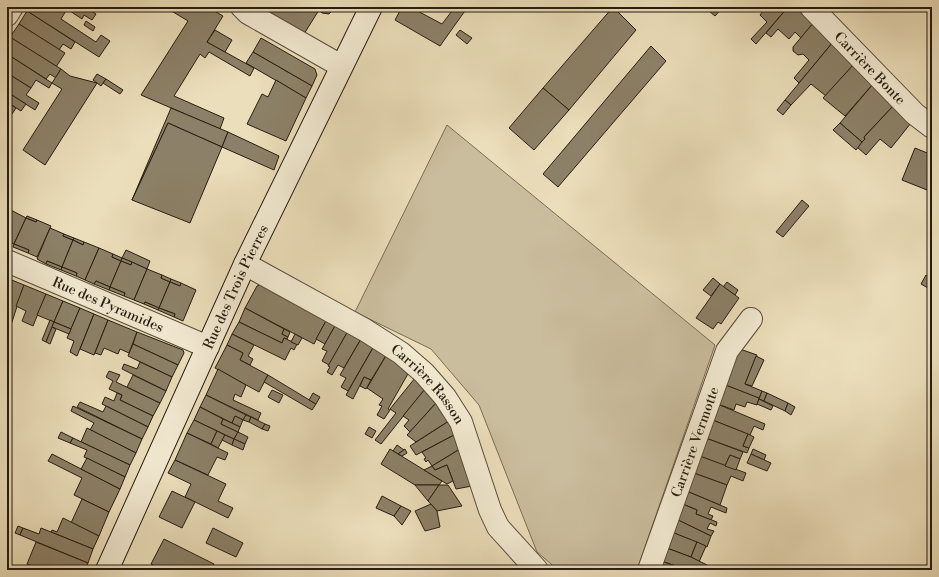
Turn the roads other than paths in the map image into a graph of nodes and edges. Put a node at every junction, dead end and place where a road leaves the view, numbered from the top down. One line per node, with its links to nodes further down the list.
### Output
1 (12, 7): 5 (street)
2 (242, 7): 6 (street)
3 (371, 7): 6 (street, Rue des Trois Pierres)
4 (811, 7): 7 (street, Carrière Bonte)
5 (7, 15)
6 (341, 66): 9 (street, Rue des Trois Pierres)
7 (932, 127)
8 (7, 261): 11 (street, Rue des Pyramides)
9 (245, 264): 11 (street, Rue des Trois Pierres); 13 (street, Carrière Rasson)
10 (751, 319): 14 (street, Carrière Vermotte)
11 (208, 347): 12 (street, Rue des Trois Pierres)
12 (107, 570)
13 (537, 570)
14 (649, 570)

